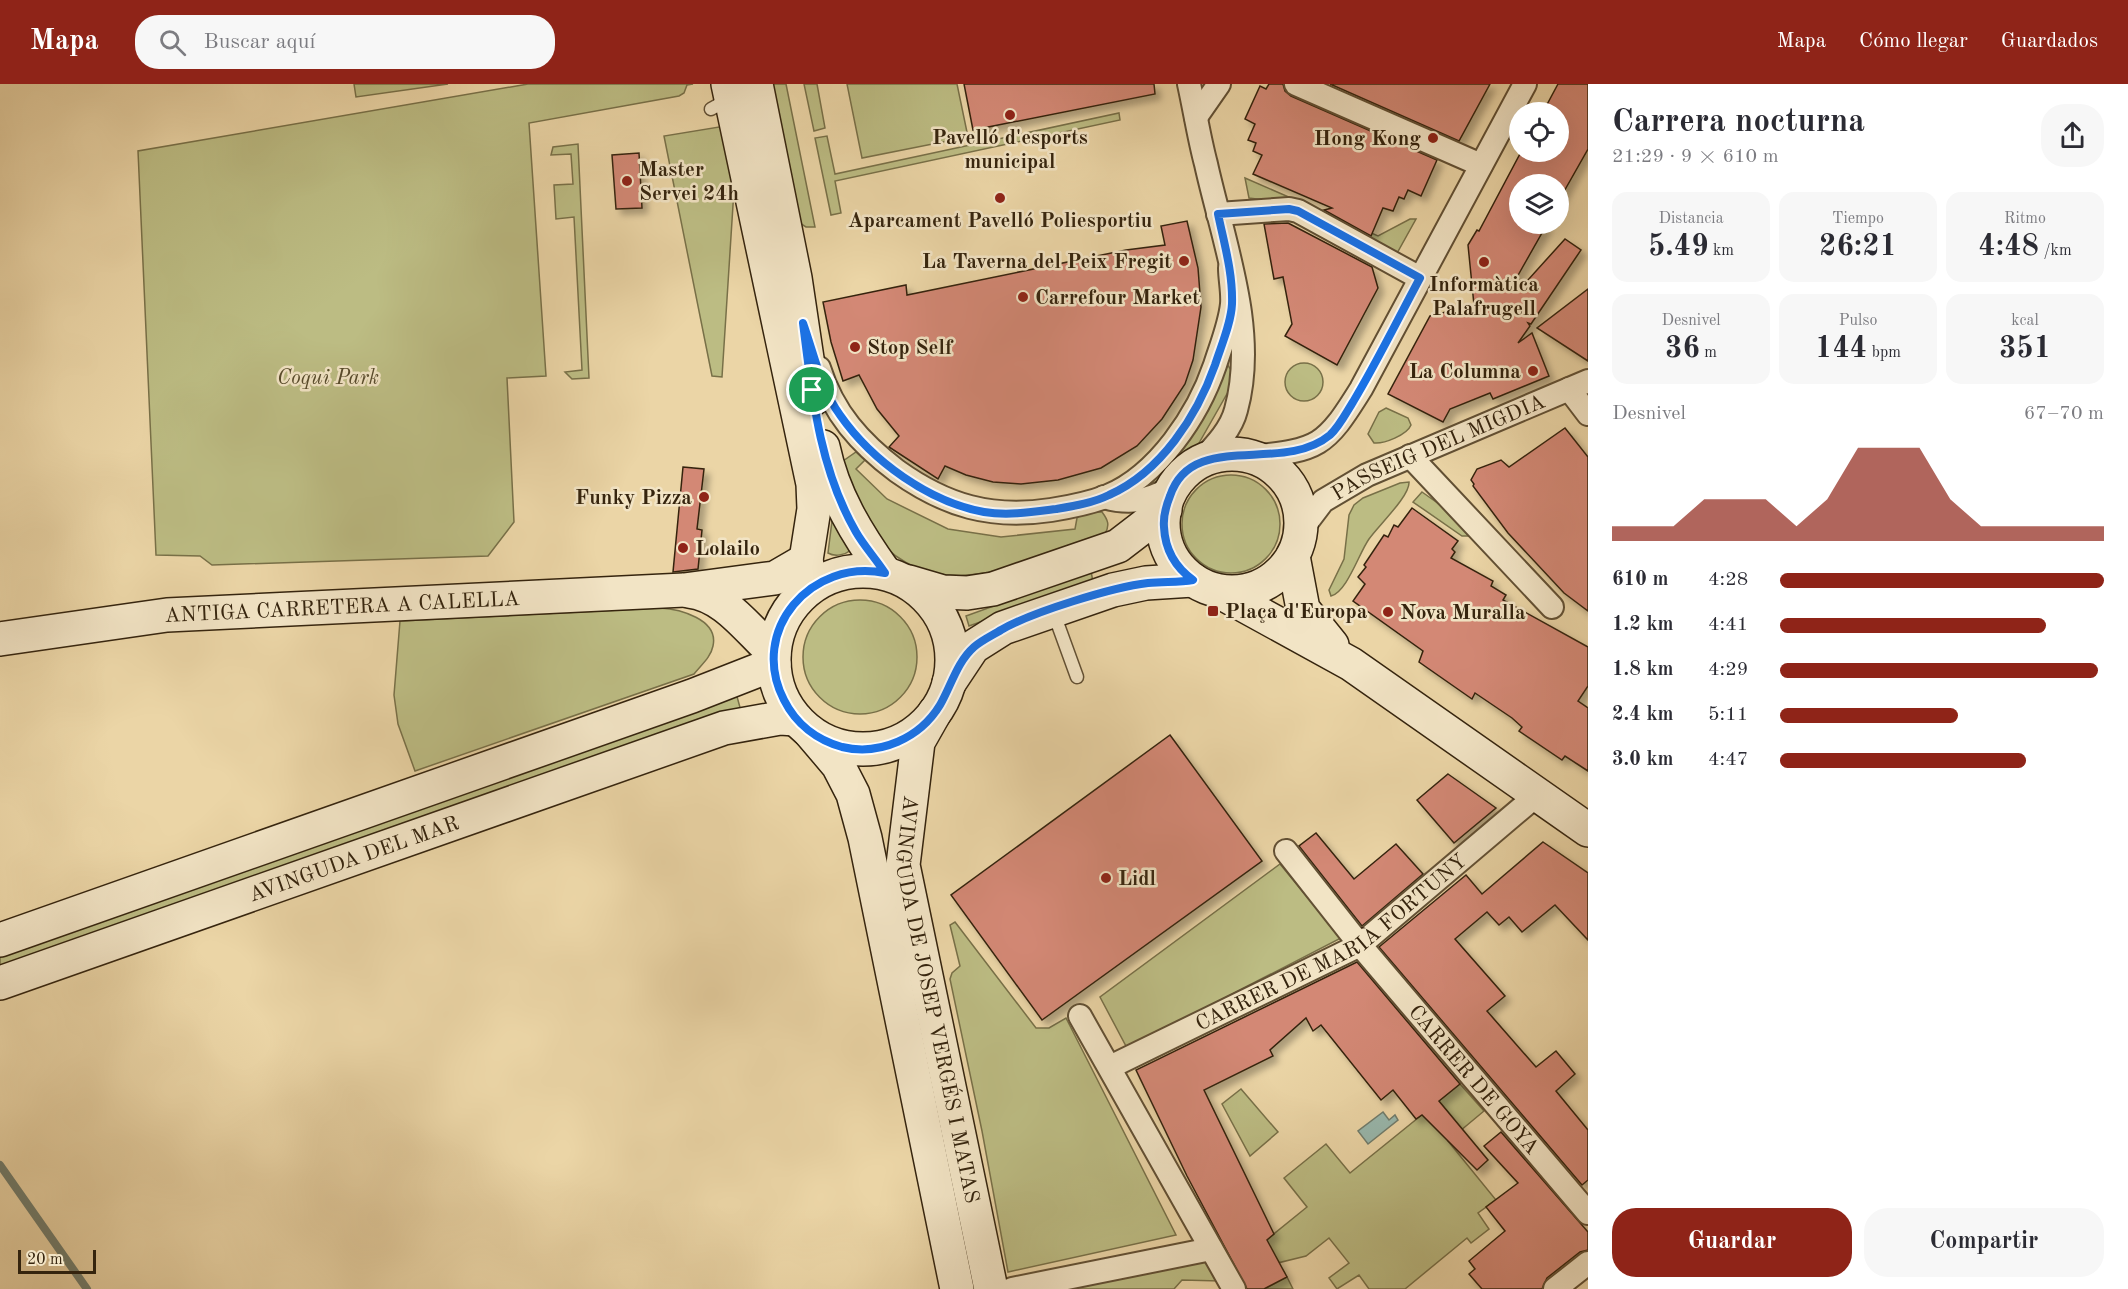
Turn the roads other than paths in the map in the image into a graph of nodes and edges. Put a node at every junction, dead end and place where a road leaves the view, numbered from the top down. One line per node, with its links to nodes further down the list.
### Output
1 (727, 84): 22 (street)
2 (756, 84): 12 (street)
3 (1190, 84): 7 (street)
4 (1219, 84): 7 (street)
5 (1296, 84): 8 (street)
6 (1525, 84): 8 (street)
7 (1196, 117): 9 (street)
8 (1481, 165): 11 (street)
9 (1218, 214): 10 (street); 11 (street)
10 (1230, 268): 17 (street); 18 (street)
11 (1420, 278): 16 (street)
12 (803, 323): 18 (street); 21 (street)
13 (1579, 385): 14 (street); 15 (street, PASSEIG DEL MIGDIA)
14 (1588, 414)
15 (1410, 456): 20 (street, PASSEIG DEL MIGDIA); 25 (street)
16 (1251, 457): 17 (street); 20 (street)
17 (1200, 462): 19 (street)
18 (1104, 497): 19 (street)
19 (1169, 499): 21 (street); 23 (street)
20 (1297, 543): 23 (street); 29 (street)
21 (895, 577): 22 (street); 31 (street)
22 (808, 579): 24 (street, ANTIGA CARRETERA A CALELLA); 28 (street)
23 (1206, 586): 26 (street); 29 (street)
24 (684, 590): 27 (street, ANTIGA CARRETERA A CALELLA); 28 (street, ANTIGA CARRETERA A CALELLA)
25 (1552, 607)
26 (1052, 610): 30 (lane); 31 (street)
27 (0, 639)
28 (774, 659): 33 (street); 37 (street, AVINGUDA DEL MAR)
29 (1351, 664): 34 (street)
30 (1077, 676)
31 (949, 682): 32 (street)
32 (935, 712): 33 (street); 46 (street, AVINGUDA DE JOSEP VERGÉS I MATAS)
33 (803, 726): 39 (street, AVINGUDA DEL MAR); 45 (street, AVINGUDA DE JOSEP VERGÉS I MATAS)
34 (1537, 795): 35 (street); 38 (street, CARRER DE MARIÀ FORTUNY)
35 (1588, 830)
36 (1286, 850): 38 (street, CARRER DE GOYA)
37 (0, 940)
38 (1360, 945): 41 (street, CARRER DE MARIÀ FORTUNY); 42 (street, CARRER DE GOYA)
39 (0, 983)
40 (1080, 1016): 41 (street)
41 (1110, 1067): 43 (street)
42 (1588, 1214)
43 (1211, 1249): 47 (street); 48 (street)
44 (1588, 1263): 49 (street)
45 (957, 1289)
46 (992, 1289)
47 (1012, 1289)
48 (1234, 1289)
49 (1555, 1289)

